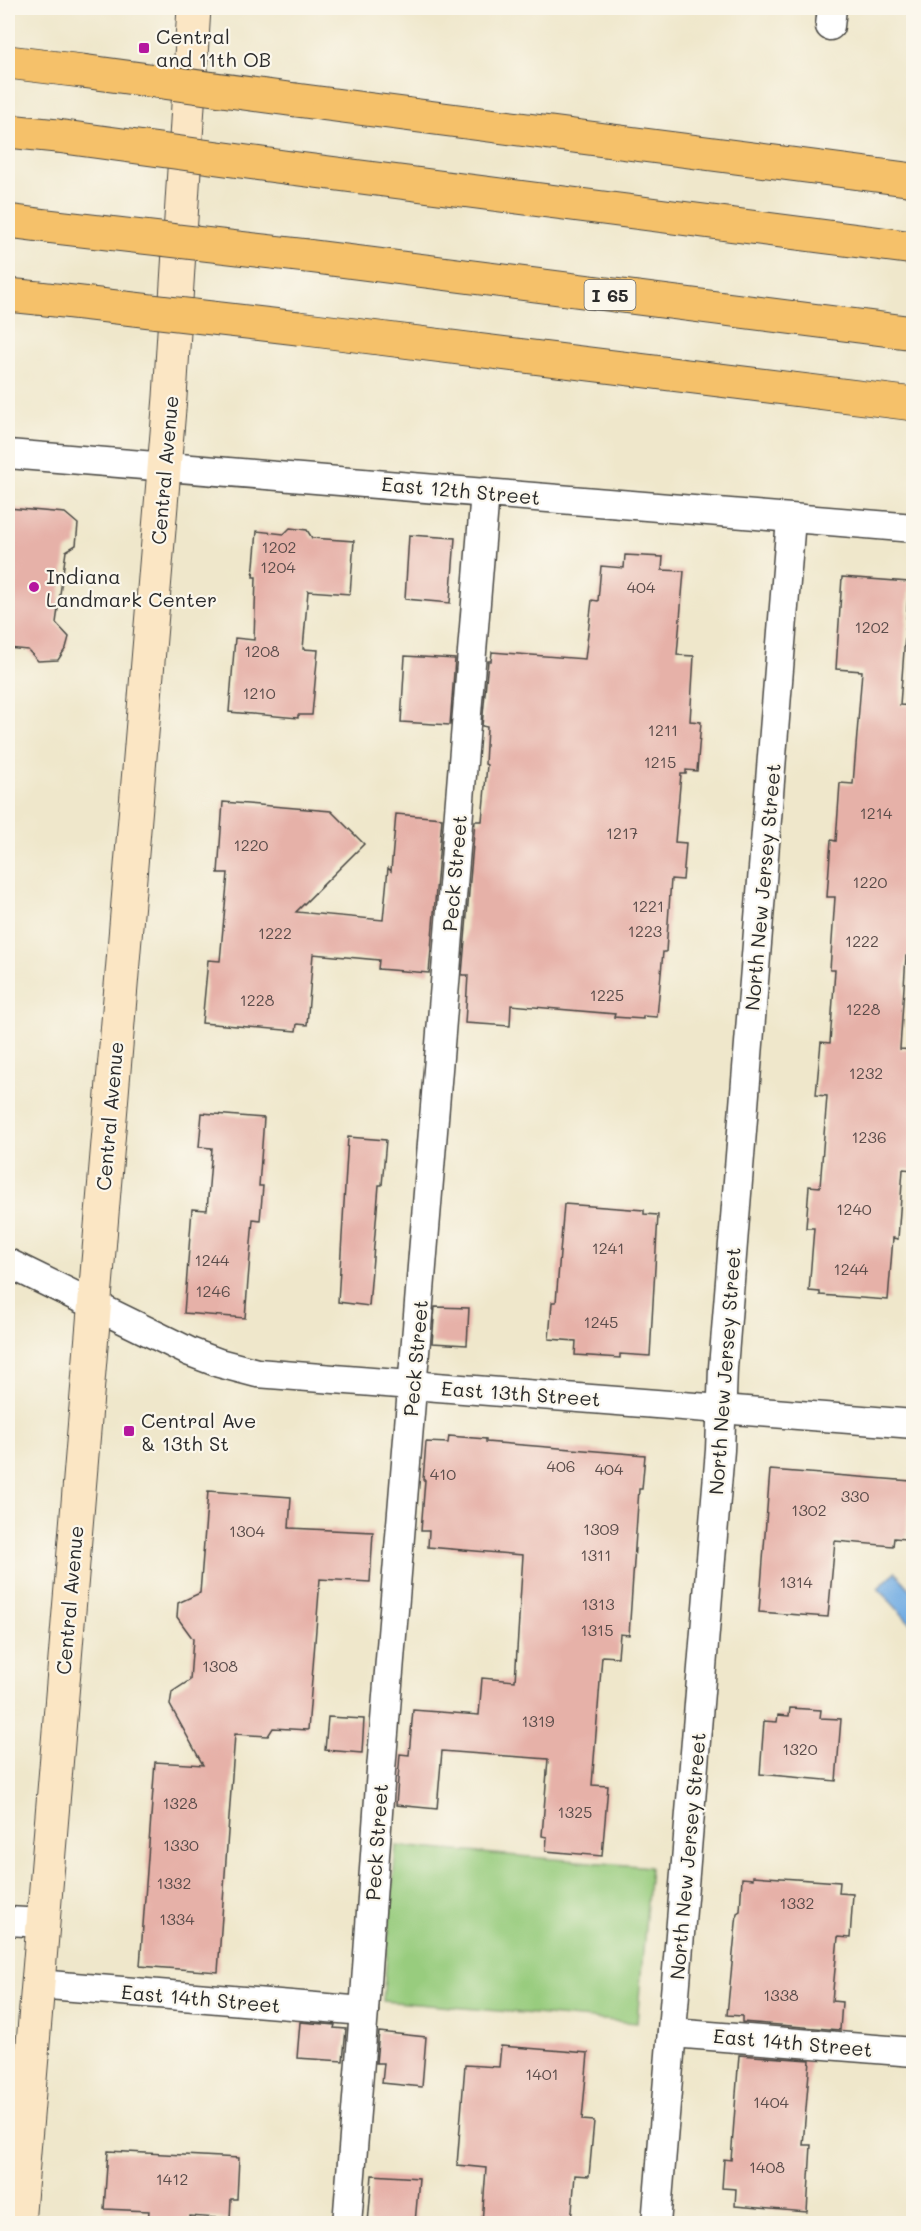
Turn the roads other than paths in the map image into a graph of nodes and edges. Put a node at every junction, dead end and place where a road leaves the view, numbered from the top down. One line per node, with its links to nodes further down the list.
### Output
1 (194, 8): 11 (main road, Central Avenue)
2 (8, 62): 4 (highway, bridge)
3 (8, 131): 6 (highway, bridge)
4 (914, 180)
5 (8, 221): 8 (highway, I 65, bridge)
6 (914, 248)
7 (23, 296): 9 (highway, bridge)
8 (914, 333)
9 (914, 404)
10 (8, 454): 11 (street, East 12th Street)
11 (164, 466): 12 (street, East 12th Street); 16 (main road, Central Avenue)
12 (485, 492): 13 (street, East 12th Street); 17 (street, Peck Street)
13 (791, 519): 14 (street, East 12th Street); 18 (street, North New Jersey Street)
14 (914, 528)
15 (8, 1263): 16 (street, East 13th Street)
16 (93, 1305): 17 (street, East 13th Street); 21 (main road, Central Avenue)
17 (413, 1385): 18 (street, East 13th Street); 23 (street, Peck Street)
18 (721, 1409): 19 (street, East 13th Street); 24 (street, North New Jersey Street)
19 (914, 1424)
20 (8, 1921): 21 (street)
21 (42, 1923): 22 (main road, Central Avenue)
22 (37, 1984): 23 (street, East 14th Street); 26 (main road, Central Avenue)
23 (364, 2011): 27 (street, Peck Street)
24 (672, 2033): 25 (street, East 14th Street); 28 (street, North New Jersey Street)
25 (914, 2052)
26 (18, 2223)
27 (346, 2223)
28 (656, 2223)

